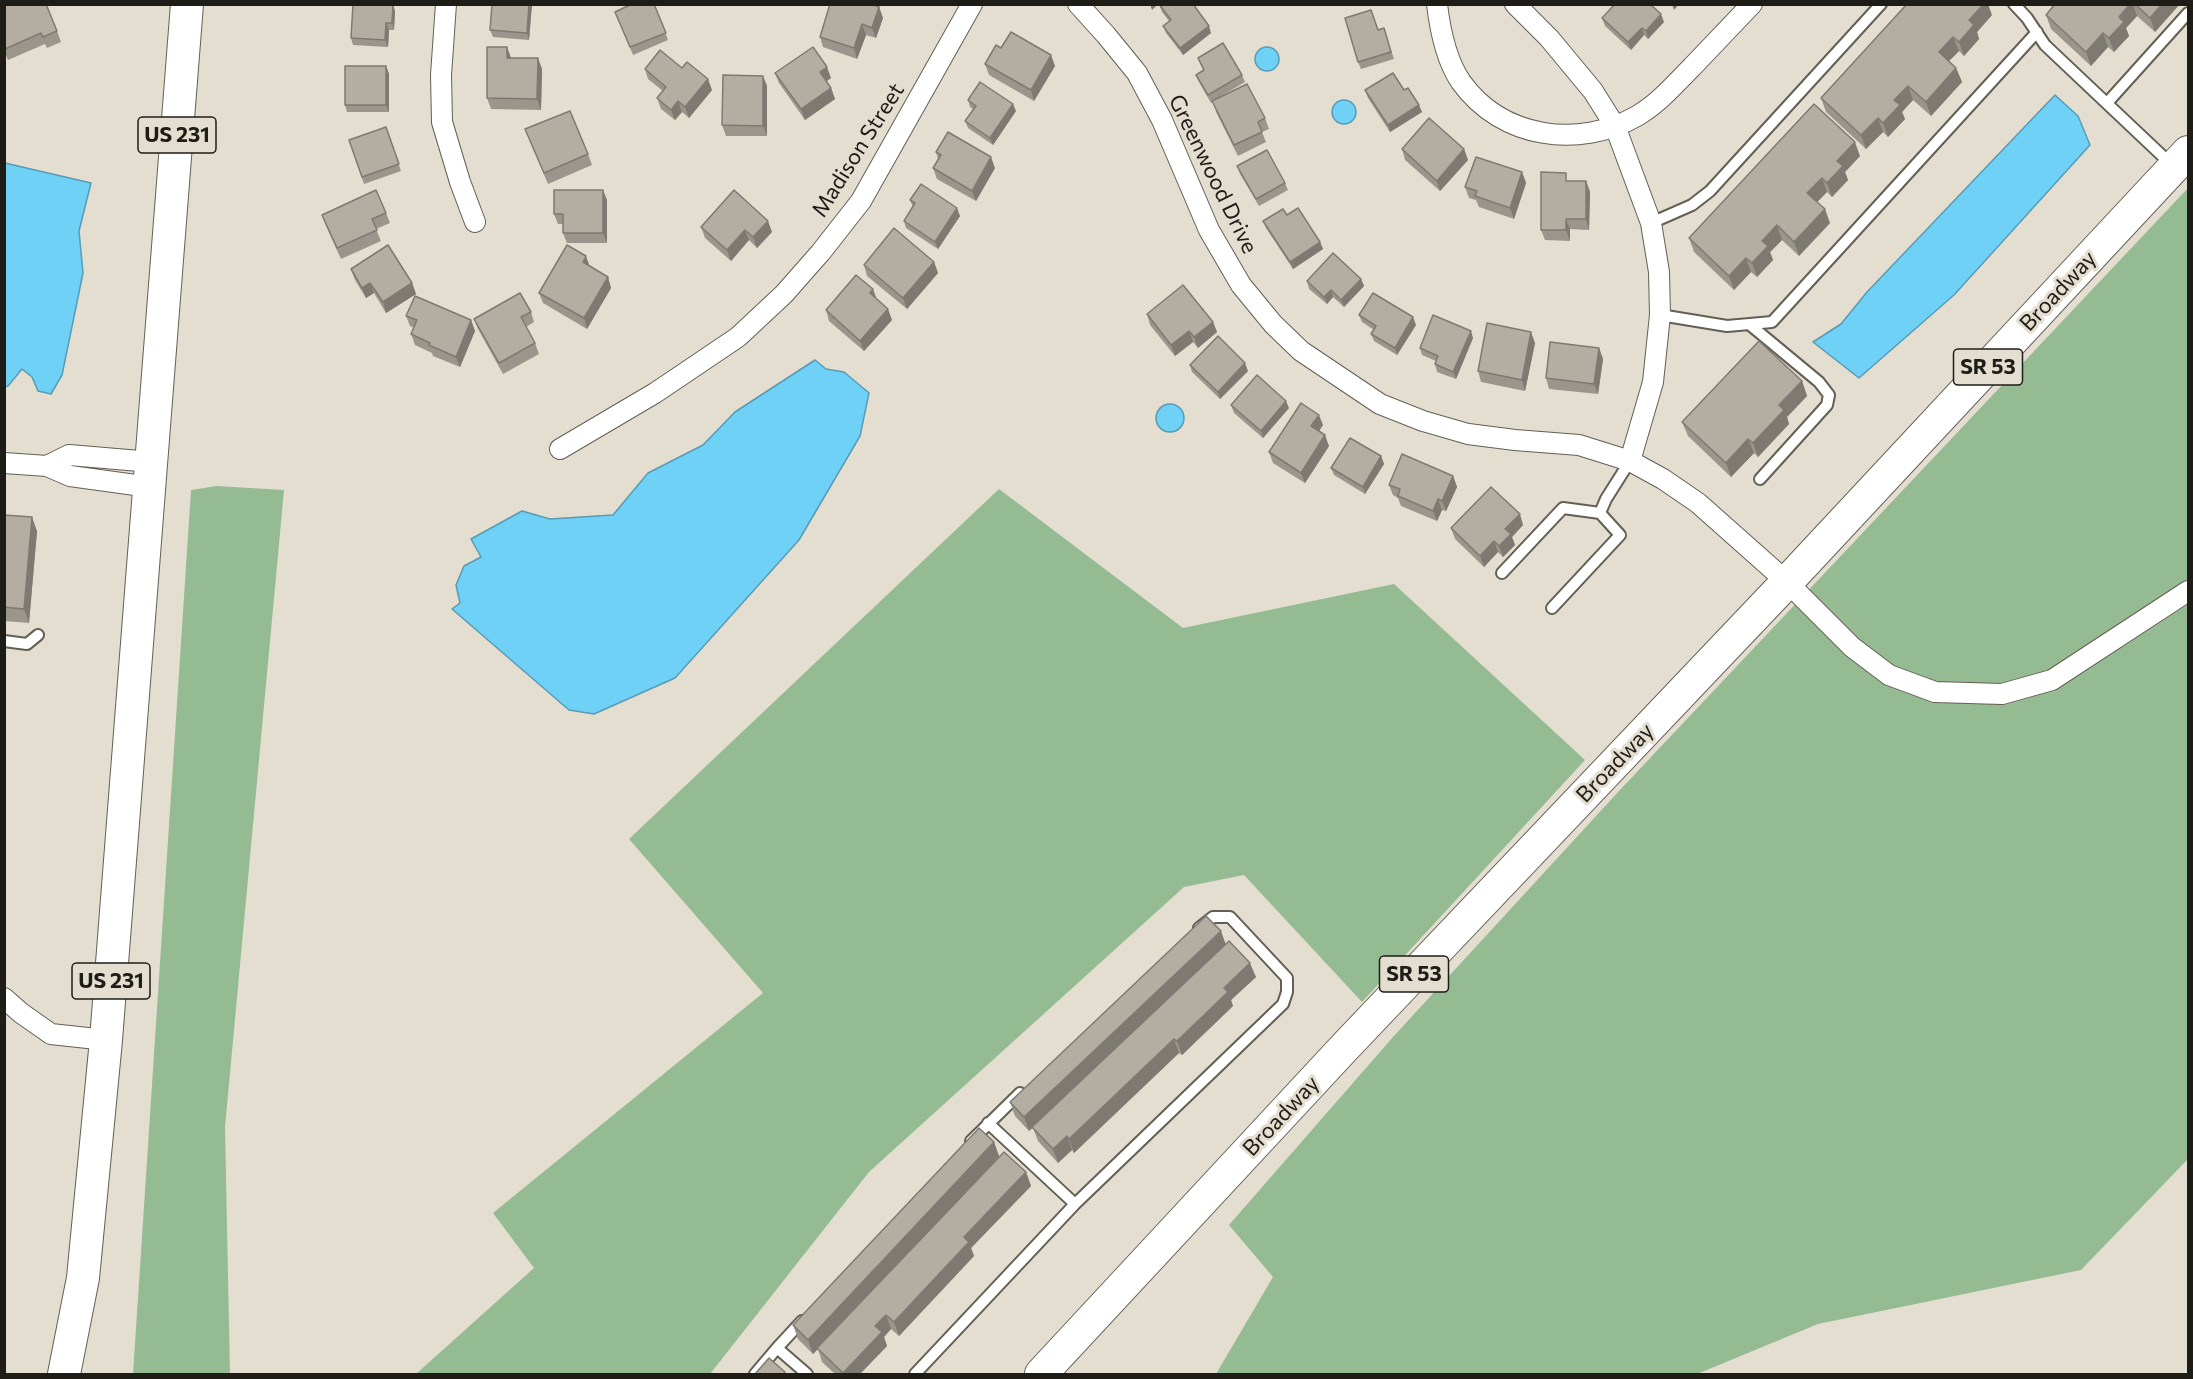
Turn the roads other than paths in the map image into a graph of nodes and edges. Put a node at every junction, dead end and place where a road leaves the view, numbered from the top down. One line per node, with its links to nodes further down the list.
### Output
1 (187, 4): 22 (main road, US 231)
2 (446, 4): 15 (street)
3 (972, 4): 19 (street, Madison Street)
4 (1078, 4): 20 (street, Greenwood Drive)
5 (1437, 4): 13 (street)
6 (1515, 4): 13 (street)
7 (1752, 4): 13 (street)
8 (1881, 4): 16 (lane)
9 (2014, 4): 11 (lane)
10 (2188, 13): 12 (lane)
11 (2037, 32): 12 (lane); 18 (lane)
12 (2107, 104): 14 (lane)
13 (1615, 126): 16 (street)
14 (2181, 160): 26 (main road, Broadway / SR 53)
15 (475, 222)
16 (1651, 223): 17 (street)
17 (1660, 315): 18 (lane); 20 (street)
18 (1749, 324): 23 (lane)
19 (560, 449)
20 (1630, 461): 24 (lane); 26 (street, Greenwood Drive)
21 (4, 463): 22 (street)
22 (151, 474): 33 (main road, US 231)
23 (1760, 479)
24 (1600, 513): 25 (lane); 28 (lane)
25 (1502, 573)
26 (1787, 582): 27 (street, Greenwood Drive); 44 (main road, Broadway / SR 53)
27 (2188, 591)
28 (1552, 608)
29 (38, 635): 30 (lane)
30 (4, 641)
31 (1192, 934): 37 (lane)
32 (4, 998): 33 (street)
33 (106, 1040): 40 (main road, US 231)
34 (1030, 1083): 35 (lane)
35 (988, 1123): 36 (lane); 37 (lane)
36 (963, 1149)
37 (1075, 1204): 43 (lane)
38 (809, 1313): 39 (lane)
39 (777, 1348): 41 (lane); 42 (lane)
40 (64, 1374)
41 (755, 1374)
42 (807, 1374)
43 (915, 1374)
44 (1041, 1374)

